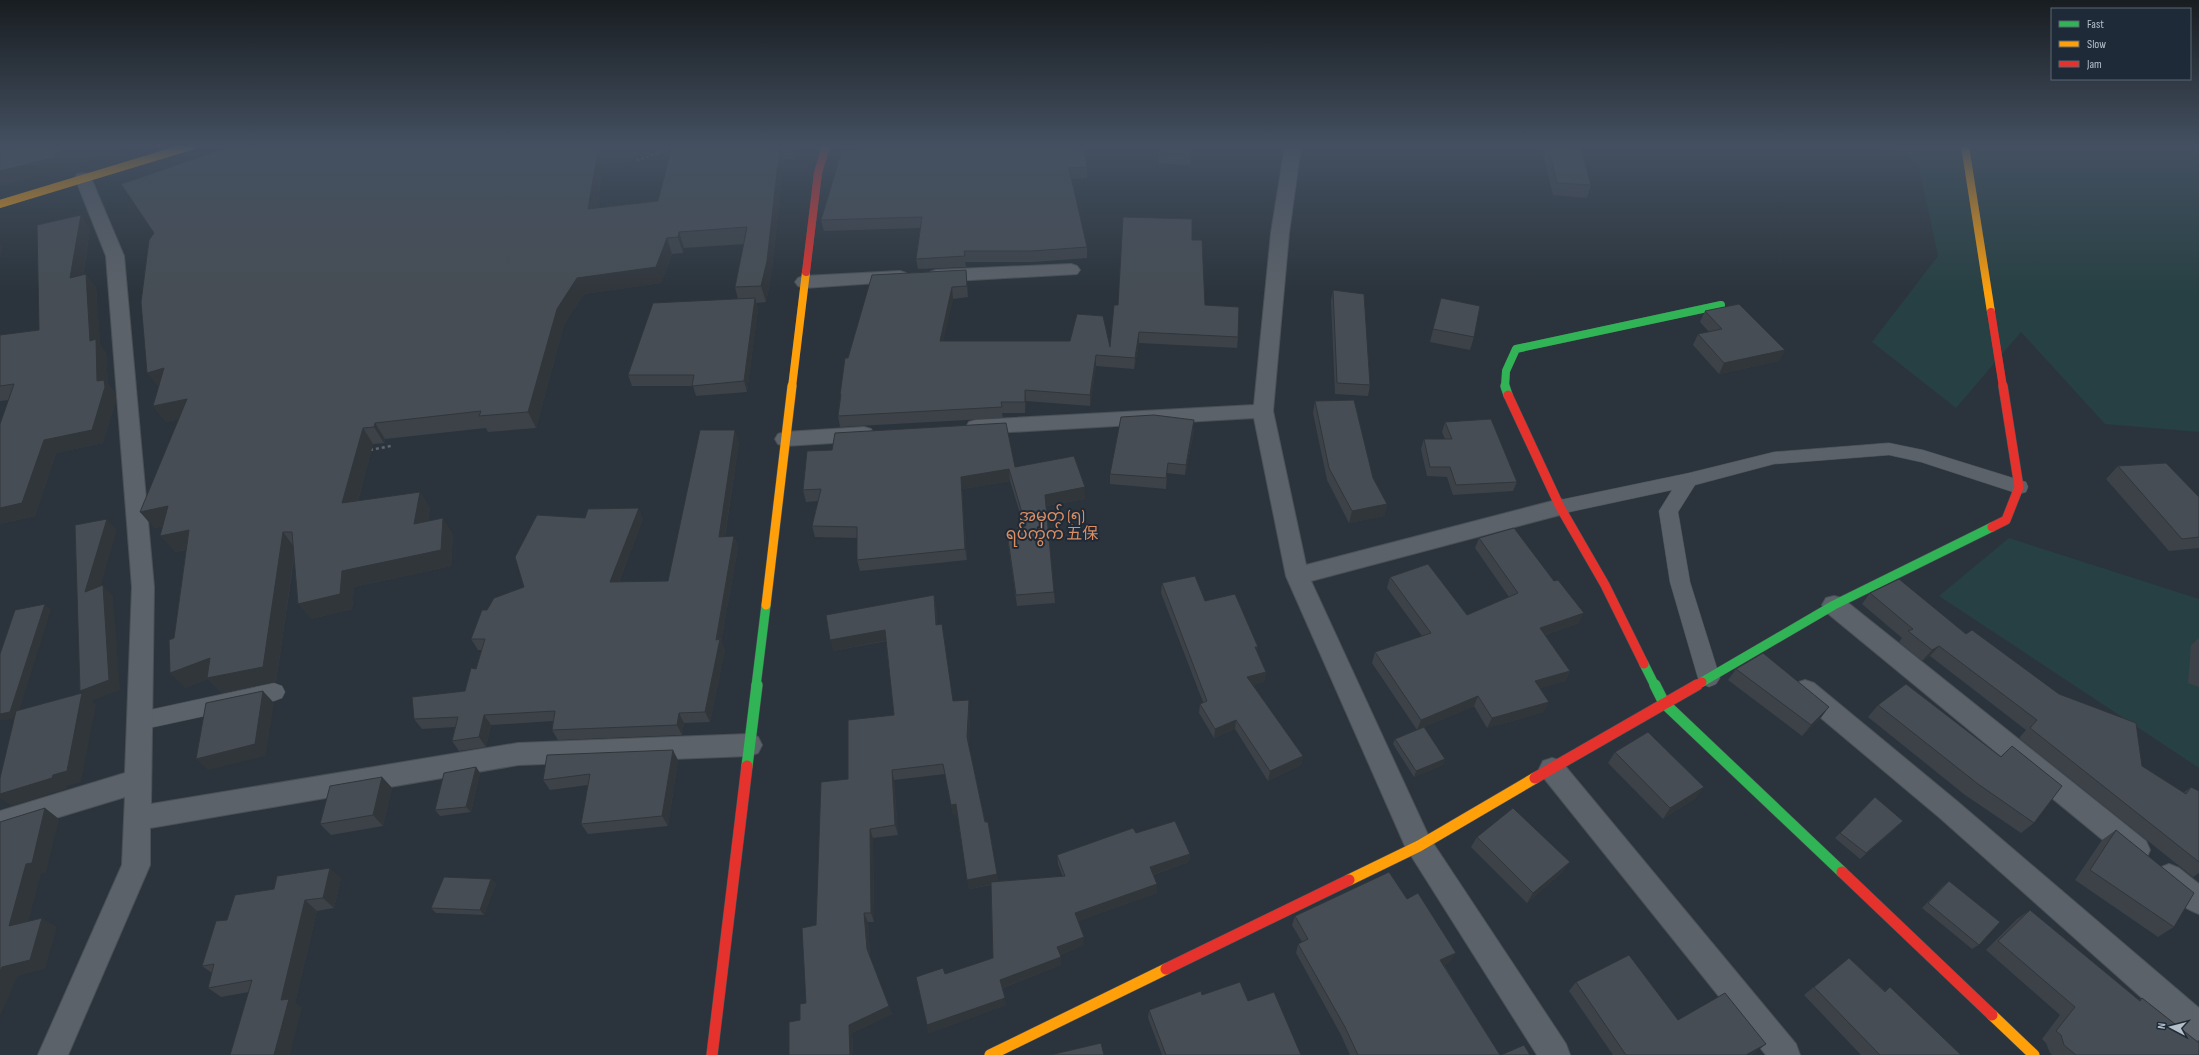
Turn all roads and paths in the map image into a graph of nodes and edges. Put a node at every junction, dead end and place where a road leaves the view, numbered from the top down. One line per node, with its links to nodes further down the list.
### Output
1 (28, 195): 6 (main road)
2 (90, 195): 25 (street)
3 (815, 195): 8 (main road)
4 (1286, 195): 10 (street)
5 (1973, 195): 17 (main road)
6 (0, 204)
7 (1071, 270): 8 (street)
8 (804, 282): 13 (main road)
9 (1721, 305): 18 (main road)
10 (1262, 411): 11 (street); 19 (street)
11 (960, 428)
12 (881, 433): 13 (street)
13 (785, 439): 26 (main road)
14 (391, 446): 15 (path)
15 (369, 451)
16 (1689, 480): 17 (lane); 18 (lane); 22 (lane)
17 (2019, 487): 20 (main road)
18 (1560, 507): 19 (street); 24 (main road)
19 (1297, 576): 31 (street)
20 (1834, 605): 21 (main road); 32 (street)
21 (1772, 663): 22 (main road); 33 (street)
22 (1709, 678): 24 (main road)
23 (274, 692): 25 (lane)
24 (1664, 703): 27 (main road); 39 (main road)
25 (140, 721): 28 (street)
26 (749, 745): 29 (street); 35 (main road)
27 (1552, 769): 31 (main road); 38 (street)
28 (139, 781): 29 (street); 30 (street)
29 (138, 818): 34 (street)
30 (0, 823)
31 (1419, 846): 36 (main road); 37 (street)
32 (2199, 901)
33 (2199, 1028)
34 (54, 1055)
35 (712, 1055)
36 (990, 1055)
37 (1556, 1055)
38 (1785, 1055)
39 (2034, 1055)

